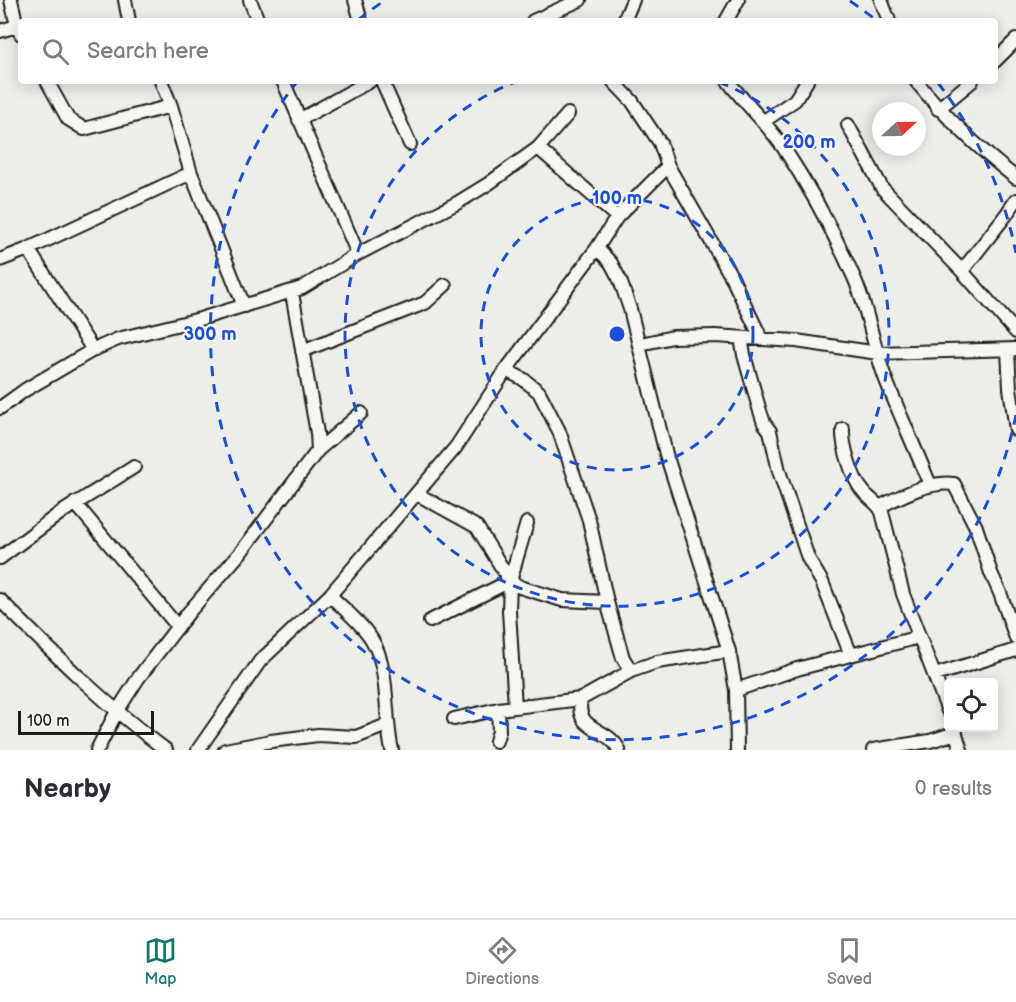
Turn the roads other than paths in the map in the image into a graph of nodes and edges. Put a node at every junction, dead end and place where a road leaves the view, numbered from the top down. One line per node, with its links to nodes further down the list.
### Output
1 (10, 0): 16 (street)
2 (124, 0): 9 (street)
3 (249, 0): 10 (street)
4 (354, 0): 11 (street)
5 (580, 0): 12 (street)
6 (633, 0): 13 (street)
7 (738, 0): 14 (street)
8 (881, 0): 15 (street)
9 (128, 18)
10 (257, 18)
11 (360, 18)
12 (539, 18)
13 (625, 18)
14 (728, 18)
15 (889, 18)
16 (18, 27)
17 (18, 30): 18 (street)
18 (0, 31)
19 (1016, 40): 20 (street)
20 (998, 58)
21 (49, 84): 31 (street)
22 (162, 84): 31 (street)
23 (284, 84): 34 (street)
24 (364, 84): 34 (street)
25 (383, 84): 37 (street)
26 (616, 84): 39 (street)
27 (730, 84): 35 (street)
28 (805, 84): 35 (street)
29 (918, 84): 32 (street)
30 (968, 84): 32 (street)
31 (171, 106): 40 (street)
32 (938, 109): 41 (street)
33 (568, 114): 38 (street)
34 (298, 120): 46 (street)
35 (764, 121): 59 (street)
36 (848, 125): 48 (street)
37 (410, 144)
38 (538, 148): 43 (street); 46 (street)
39 (668, 166): 43 (street); 54 (street)
40 (190, 172): 45 (street); 51 (street)
41 (1016, 178)
42 (1016, 200): 48 (street)
43 (617, 217): 44 (street)
44 (597, 248): 55 (street); 60 (street)
45 (28, 249): 47 (street); 56 (street)
46 (358, 254): 50 (street)
47 (0, 260)
48 (962, 271): 52 (street)
49 (445, 285): 58 (street)
50 (292, 293): 51 (street); 58 (street)
51 (244, 306): 56 (street)
52 (1016, 332)
53 (741, 338): 54 (street); 55 (street); 83 (street)
54 (761, 338): 59 (street)
55 (640, 344): 82 (street)
56 (93, 350): 61 (street)
57 (1012, 350): 59 (street); 64 (street)
58 (302, 351): 65 (street)
59 (878, 353): 67 (street)
60 (506, 370): 68 (street); 76 (street)
61 (0, 408)
62 (362, 413): 65 (street)
63 (843, 429): 70 (street)
64 (1016, 430)
65 (318, 450): 78 (street)
66 (134, 467): 69 (street)
67 (930, 485): 70 (street); 80 (street)
68 (417, 494): 73 (street); 74 (street)
69 (75, 503): 72 (street); 78 (street)
70 (879, 507): 79 (street)
71 (527, 523): 73 (street)
72 (0, 558)
73 (510, 581): 76 (street); 77 (street); 89 (street)
74 (330, 595): 93 (street); 99 (street)
75 (0, 600): 91 (street)
76 (607, 602): 84 (street)
77 (430, 621)
78 (178, 627): 91 (street)
79 (919, 637): 83 (street); 85 (street)
80 (1016, 638)
81 (1016, 650): 85 (street)
82 (729, 651): 84 (street); 86 (street)
83 (851, 655): 86 (street)
84 (631, 671): 87 (street)
85 (935, 675): 88 (street)
86 (736, 690): 103 (street)
87 (581, 699): 89 (street); 102 (street)
88 (944, 700)
89 (515, 707): 90 (street)
90 (498, 709): 92 (street); 96 (street)
91 (116, 713): 97 (street); 98 (street)
92 (454, 719)
93 (387, 725): 100 (street); 101 (street)
94 (950, 732): 104 (street)
95 (956, 732): 105 (street)
96 (496, 741)
97 (97, 750)
98 (166, 750)
99 (198, 750)
100 (225, 750)
101 (392, 750)
102 (619, 750)
103 (737, 750)
104 (873, 750)
105 (961, 750)

